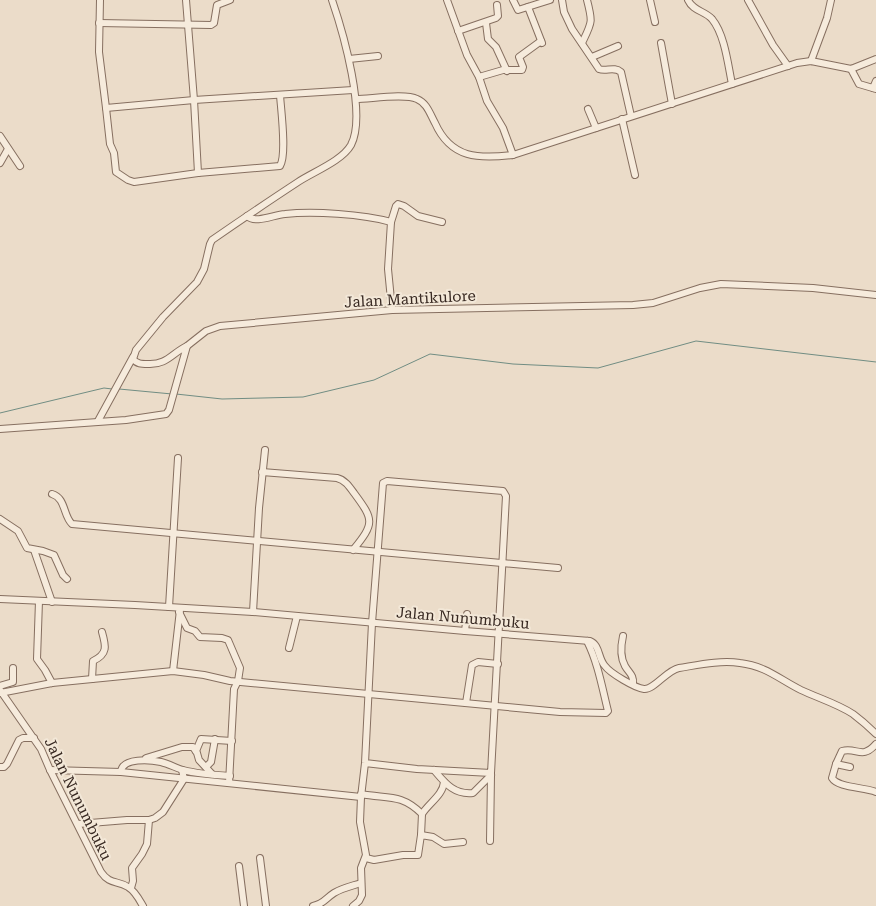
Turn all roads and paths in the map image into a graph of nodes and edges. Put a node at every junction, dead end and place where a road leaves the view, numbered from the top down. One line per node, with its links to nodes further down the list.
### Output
1 (100, 0): 18 (street)
2 (186, 0): 20 (street)
3 (230, 0): 20 (street)
4 (332, 0): 27 (street)
5 (447, 0): 21 (street)
6 (513, 0): 16 (street)
7 (550, 0): 14 (street)
8 (562, 0): 22 (street)
9 (587, 0): 22 (street)
10 (650, 0): 17 (street)
11 (688, 0): 35 (street)
12 (748, 0): 30 (street)
13 (831, 0): 29 (street)
14 (540, 1): 16 (street)
15 (497, 5): 19 (street)
16 (528, 7): 32 (street)
17 (655, 22)
18 (99, 23): 20 (street); 42 (street)
19 (486, 23): 21 (street); 32 (street)
20 (188, 25): 39 (street)
21 (458, 31): 33 (street)
22 (582, 43): 26 (street)
23 (661, 43): 41 (street)
24 (618, 46): 26 (street)
25 (378, 56): 27 (street)
26 (592, 57): 44 (street)
27 (349, 59): 37 (street)
28 (876, 59): 31 (street)
29 (811, 61): 30 (street); 31 (street)
30 (788, 66): 35 (street)
31 (851, 70): 36 (street)
32 (507, 71): 33 (street)
33 (479, 77): 49 (street)
34 (876, 81): 36 (street)
35 (732, 84): 41 (street)
36 (874, 88)
37 (353, 90): 38 (street); 40 (street)
38 (280, 94): 39 (street); 52 (street)
39 (194, 100): 42 (street); 52 (street)
40 (356, 100): 49 (street); 54 (street)
41 (672, 104): 44 (street)
42 (106, 108): 52 (street)
43 (588, 109): 46 (street)
44 (631, 116): 45 (street)
45 (622, 119): 46 (street); 53 (street)
46 (596, 128): 49 (street)
47 (0, 136): 48 (street)
48 (8, 149): 50 (street); 51 (street)
49 (513, 155)
50 (0, 163)
51 (20, 166)
52 (198, 173)
53 (635, 175)
54 (247, 216): 55 (street); 60 (street)
55 (391, 222): 56 (street); 58 (street)
56 (442, 222)
57 (876, 295): 58 (street, Jalan Mantikulore)
58 (392, 310): 59 (street, Jalan Mantikulore)
59 (187, 346): 60 (street, Jalan Mantikulore); 61 (street)
60 (132, 359): 61 (street)
61 (99, 419): 62 (street)
62 (0, 429)
63 (265, 450): 65 (street)
64 (178, 458): 68 (street)
65 (262, 472): 69 (street); 71 (street)
66 (52, 494): 68 (street)
67 (0, 519): 70 (street)
68 (174, 533): 69 (street); 79 (street)
69 (257, 540): 71 (street); 81 (street)
70 (34, 550): 75 (street); 78 (street)
71 (353, 550): 72 (street)
72 (378, 552): 73 (street); 73 (street); 84 (street)
73 (502, 563): 74 (street); 87 (street)
74 (558, 568)
75 (66, 579)
76 (0, 599): 77 (street, Jalan Nunumbuku)
77 (39, 601): 78 (street, Jalan Nunumbuku); 96 (street)
78 (52, 602): 79 (street, Jalan Nunumbuku)
79 (169, 607): 80 (street, Jalan Nunumbuku)
80 (180, 610): 81 (street, Jalan Nunumbuku); 93 (street); 95 (street)
81 (253, 612): 83 (street, Jalan Nunumbuku)
82 (466, 614): 86 (street)
83 (297, 616): 84 (street, Jalan Nunumbuku); 90 (street)
84 (372, 623): 86 (street, Jalan Nunumbuku); 99 (street)
85 (102, 632): 94 (street)
86 (465, 632): 87 (street, Jalan Nunumbuku)
87 (499, 634): 89 (street, Jalan Nunumbuku); 91 (street)
88 (623, 636): 97 (street)
89 (587, 642): 97 (street); 101 (street)
90 (290, 648)
91 (498, 664): 100 (street); 101 (street)
92 (13, 668): 98 (street)
93 (173, 671): 94 (street); 95 (street)
94 (92, 678): 96 (street)
95 (238, 681): 99 (street); 105 (street)
96 (52, 683): 98 (street)
97 (633, 684): 102 (street)
98 (1, 690): 103 (street, Jalan Nunumbuku)
99 (370, 694): 100 (street); 109 (street)
100 (466, 703): 101 (street)
101 (495, 706): 120 (street)
102 (876, 734)
103 (34, 738): 111 (street); 114 (street, Jalan Nunumbuku)
104 (215, 739): 105 (street); 107 (street); 112 (street)
105 (232, 741): 122 (street)
106 (876, 744): 110 (street)
107 (197, 752): 108 (street); 112 (street); 117 (street)
108 (135, 761): 115 (street); 118 (street)
109 (365, 763): 116 (street); 125 (street)
110 (836, 764): 113 (street); 124 (street)
111 (0, 767)
112 (206, 767): 119 (street)
113 (850, 767)
114 (50, 770): 118 (street); 128 (street, Jalan Nunumbuku)
115 (182, 770): 117 (street); 121 (street)
116 (434, 770): 120 (street); 123 (street)
117 (192, 771): 119 (street)
118 (121, 772): 121 (street)
119 (212, 774): 122 (street)
120 (491, 774): 123 (street); 130 (street)
121 (184, 779): 122 (street); 127 (street)
122 (229, 779): 125 (street)
123 (444, 782): 126 (street)
124 (876, 792)
125 (361, 796): 126 (street); 133 (street)
126 (422, 814): 129 (street)
127 (149, 820): 128 (street); 136 (street)
128 (78, 824): 136 (street, Jalan Nunumbuku)
129 (421, 835): 131 (street); 133 (street)
130 (490, 841)
131 (463, 842)
132 (260, 858): 139 (street)
133 (366, 858): 135 (street)
134 (239, 866): 138 (street)
135 (361, 883): 140 (street); 141 (street)
136 (130, 888): 137 (street)
137 (143, 906)
138 (244, 906)
139 (266, 906)
140 (313, 906)
141 (353, 906)

